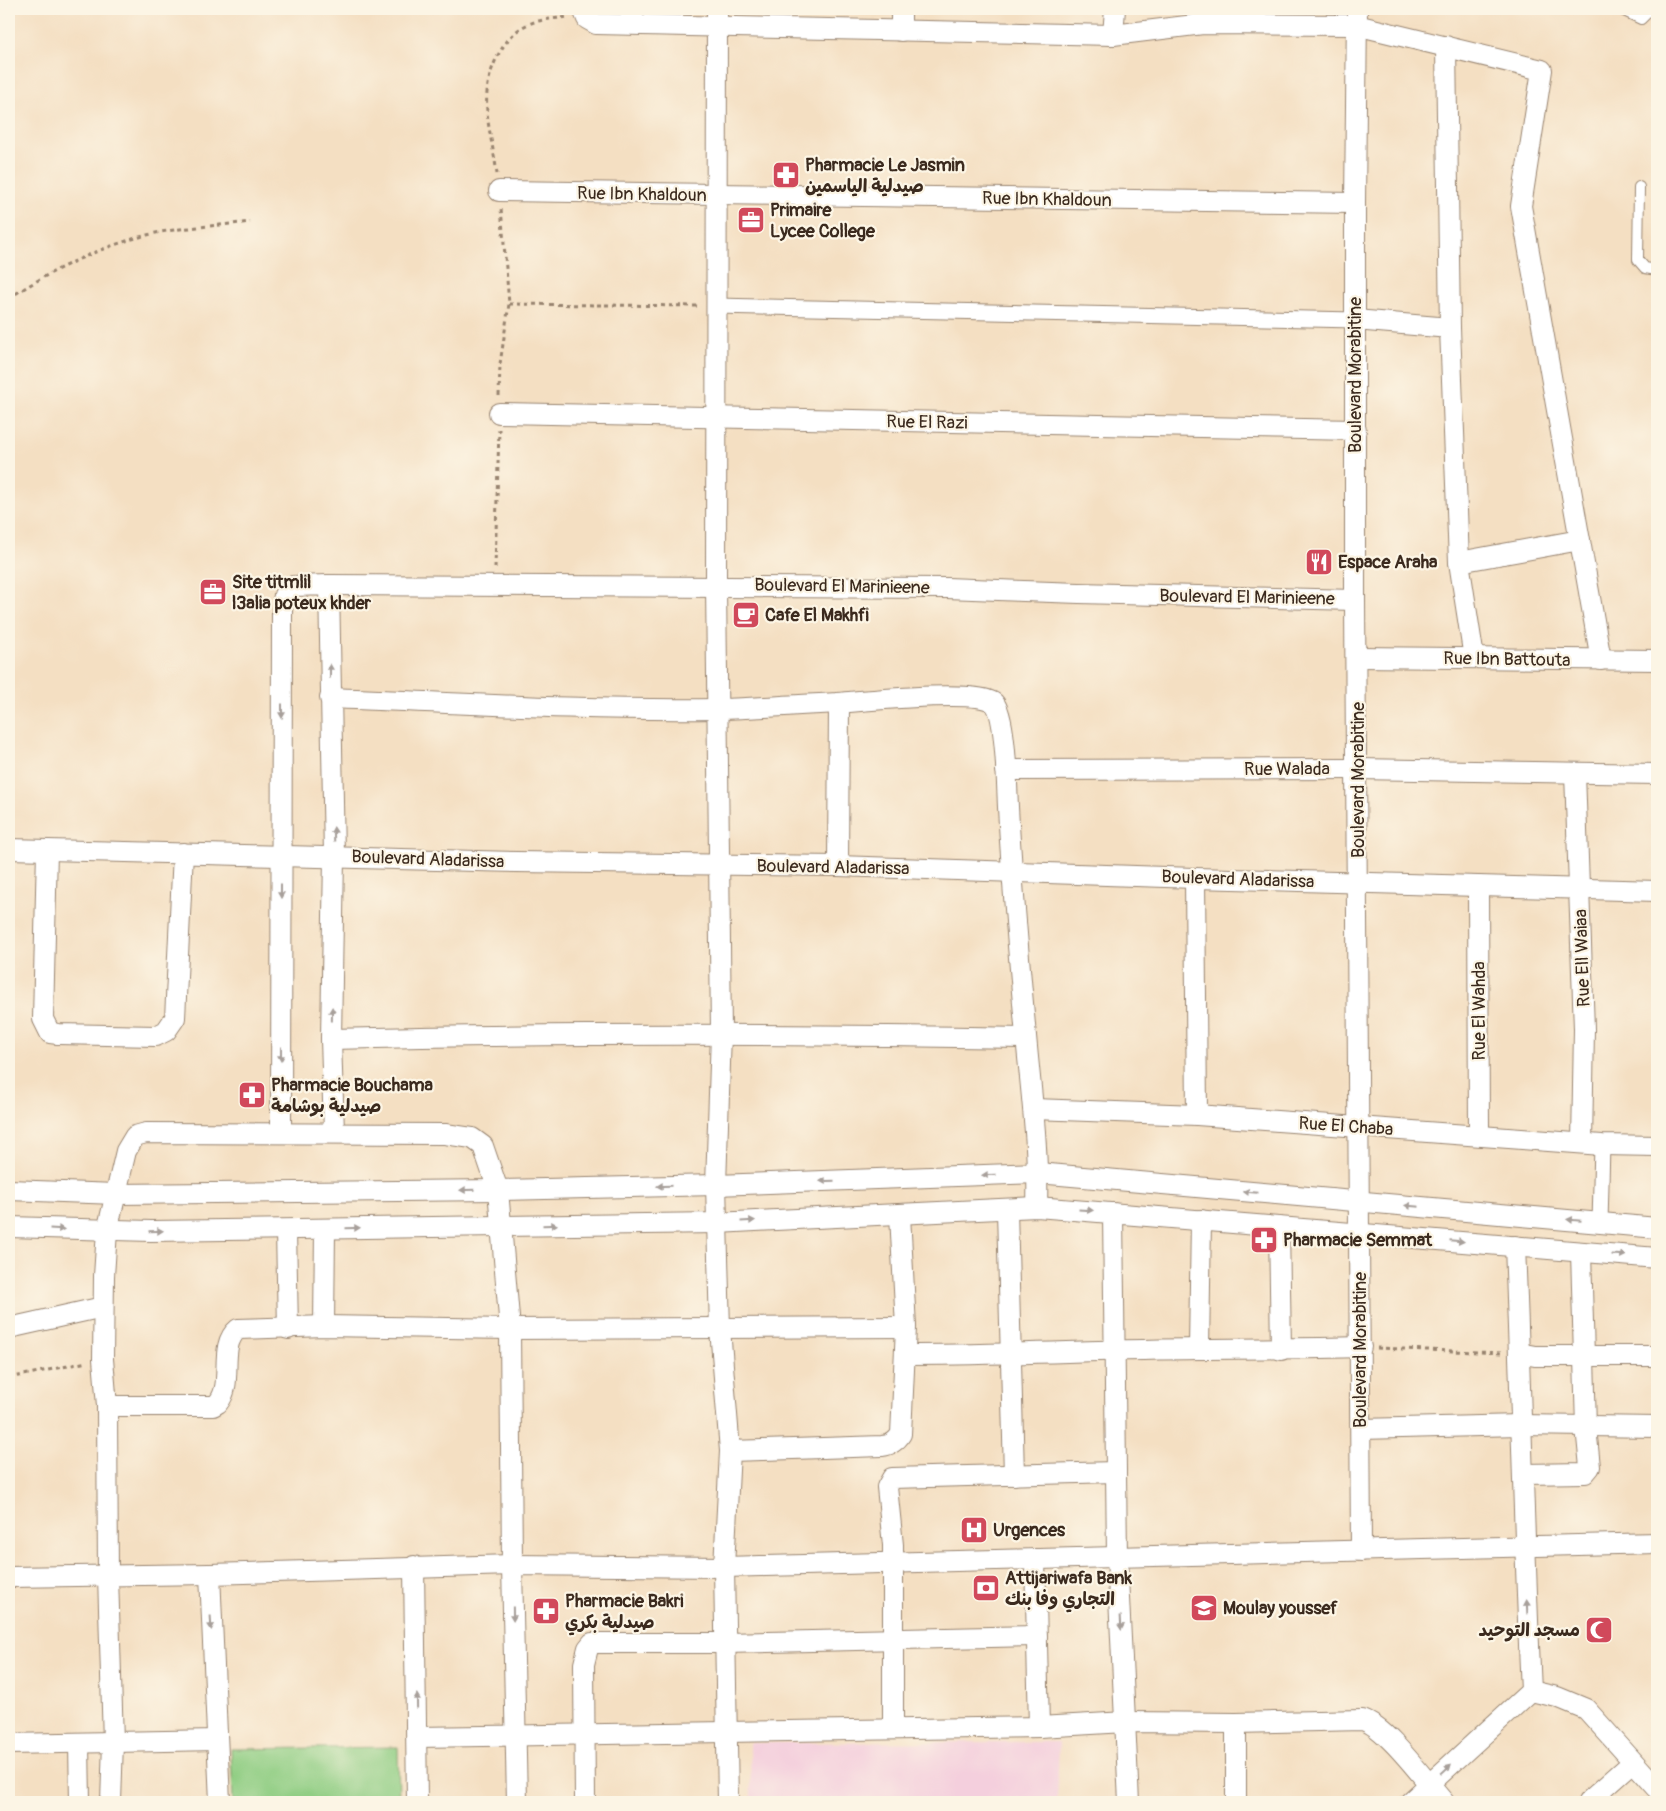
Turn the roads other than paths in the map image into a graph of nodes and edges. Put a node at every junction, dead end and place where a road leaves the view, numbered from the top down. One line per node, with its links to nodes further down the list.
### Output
1 (902, 9): 9 (street)
2 (1115, 9): 10 (street)
3 (1620, 9): 4 (lane)
4 (1651, 9)
5 (583, 12): 8 (street)
6 (1204, 17): 7 (street); 10 (street)
7 (1357, 17): 11 (street); 15 (street, Boulevard Morabitine)
8 (717, 18): 9 (street); 14 (street)
9 (901, 31): 10 (street)
10 (1113, 35)
11 (1446, 46): 19 (street); 23 (street)
12 (1639, 187): 16 (lane)
13 (500, 191): 14 (street, Rue Ibn Khaldoun)
14 (717, 195): 15 (street, Rue Ibn Khaldoun); 17 (street)
15 (1355, 203): 18 (street, Boulevard Morabitine)
16 (1657, 270)
17 (717, 306): 18 (street); 21 (street)
18 (1355, 320): 19 (street); 22 (street, Boulevard Morabitine)
19 (1450, 328): 24 (street)
20 (499, 413): 21 (street, Rue El Razi)
21 (717, 418): 22 (street, Rue El Razi); 26 (street)
22 (1356, 430): 27 (street, Boulevard Morabitine)
23 (1580, 540): 24 (street); 30 (street)
24 (1459, 562): 29 (street)
25 (329, 585): 26 (street, Boulevard El Marinieene); 32 (street, one-way to 25); 42 (street, Boulevard El Marinieene, one-way to 42)
26 (716, 585): 27 (street, Boulevard El Marinieene); 34 (street)
27 (1355, 600): 28 (street, Boulevard Morabitine)
28 (1357, 657): 29 (street, Rue Ibn Battouta); 35 (street, Boulevard Morabitine)
29 (1474, 658): 30 (street, Rue Ibn Battouta)
30 (1601, 660): 31 (street, Rue Ibn Battouta)
31 (1657, 660)
32 (330, 698): 34 (street); 43 (street, one-way to 32)
33 (839, 703): 34 (street); 36 (street); 45 (street)
34 (719, 708): 44 (street)
35 (1358, 769): 36 (street, Rue Walada); 37 (street, Rue Walada); 48 (street, Boulevard Morabitine)
36 (1006, 770): 46 (street)
37 (1575, 773): 38 (street, Rue Walada); 50 (street, Rue Ell Waiaa)
38 (1657, 774)
39 (9, 849): 40 (street, Boulevard Aladarissa)
40 (47, 850): 41 (street, Boulevard Aladarissa); 41 (street)
41 (183, 853): 42 (street, Boulevard Aladarissa)
42 (282, 855): 43 (street, Boulevard Aladarissa); 58 (street, one-way to 58)
43 (334, 856): 44 (street, Boulevard Aladarissa); 54 (street, one-way to 43)
44 (717, 865): 45 (street, Boulevard Aladarissa); 52 (street)
45 (838, 866): 46 (street, Boulevard Aladarissa)
46 (1012, 871): 47 (street, Boulevard Aladarissa); 53 (street)
47 (1195, 878): 48 (street, Boulevard Aladarissa); 56 (street)
48 (1358, 883): 49 (street, Boulevard Aladarissa); 57 (street, Boulevard Morabitine)
49 (1478, 886): 50 (street, Boulevard Aladarissa); 60 (street, Rue El Wahda)
50 (1580, 888): 51 (street, Boulevard Aladarissa); 61 (street, Rue Ell Waiaa)
51 (1657, 890)
52 (721, 1033): 53 (street); 54 (street); 65 (street)
53 (1026, 1038): 55 (street)
54 (331, 1039): 59 (street)
55 (1034, 1109): 56 (street, Rue El Chaba); 64 (street)
56 (1197, 1115): 57 (street, Rue El Chaba)
57 (1360, 1128): 60 (street, Rue El Chaba); 69 (street, Boulevard Morabitine)
58 (281, 1132): 59 (street); 68 (street)
59 (334, 1132): 67 (street)
60 (1479, 1135): 61 (street, Rue El Chaba)
61 (1582, 1144): 62 (street, Rue El Chaba)
62 (1602, 1145): 63 (street, Rue El Chaba); 76 (street)
63 (1657, 1146)
64 (1038, 1173): 65 (street, one-way to 65); 69 (street, one-way to 64); 70 (street)
65 (716, 1185): 67 (street, one-way to 67); 75 (street)
66 (9, 1190): 68 (street)
67 (498, 1190): 68 (street, one-way to 68); 77 (street)
68 (116, 1194): 83 (street)
69 (1360, 1201): 76 (street, one-way to 69); 84 (street, Boulevard Morabitine)
70 (1037, 1207): 71 (street); 72 (street, one-way to 72)
71 (1007, 1210): 73 (street); 101 (street)
72 (1113, 1212): 74 (street); 98 (street)
73 (900, 1215): 75 (street, one-way to 73); 90 (street)
74 (1201, 1220): 79 (street); 96 (street)
75 (717, 1223): 77 (street, one-way to 75); 94 (street)
76 (1600, 1223): 80 (street)
77 (502, 1225): 81 (street, one-way to 77); 93 (street)
78 (9, 1227): 83 (street, one-way to 83)
79 (1280, 1227): 84 (street); 97 (street)
80 (1657, 1228)
81 (325, 1229): 82 (street); 89 (street)
82 (286, 1230): 83 (street, one-way to 82); 92 (street)
83 (107, 1231): 88 (street)
84 (1360, 1233): 85 (street, one-way to 85); 95 (street, Boulevard Morabitine)
85 (1515, 1246): 86 (street); 99 (street)
86 (1581, 1252): 87 (street, one-way to 87); 102 (street)
87 (1657, 1258)
88 (103, 1307): 91 (street); 104 (street)
89 (324, 1326): 92 (street); 93 (street)
90 (906, 1326): 94 (street); 100 (street)
91 (9, 1328)
92 (288, 1328): 104 (street)
93 (510, 1329): 94 (street); 119 (street)
94 (720, 1329): 109 (street)
95 (1361, 1347): 97 (street); 108 (street, Boulevard Morabitine)
96 (1200, 1348): 97 (street); 98 (street)
97 (1281, 1350)
98 (1115, 1351): 101 (street); 110 (street)
99 (1519, 1353): 102 (street); 105 (street)
100 (906, 1355): 101 (street); 109 (street)
101 (1010, 1355): 112 (street)
102 (1586, 1356): 103 (street); 107 (street)
103 (1657, 1356)
104 (107, 1406): 124 (street)
105 (1520, 1425): 107 (street); 108 (street); 111 (street)
106 (1657, 1426): 107 (street)
107 (1586, 1427): 111 (street)
108 (1361, 1429): 115 (street, Boulevard Morabitine)
109 (730, 1451): 121 (street)
110 (1116, 1472): 112 (street); 116 (street)
111 (1524, 1474): 114 (street)
112 (1014, 1475): 118 (street)
113 (1657, 1544): 114 (street)
114 (1524, 1547): 115 (street); 128 (street, one-way to 114)
115 (1361, 1551): 116 (street)
116 (1118, 1557): 117 (street); 129 (street, one-way to 129)
117 (1035, 1559): 118 (street); 125 (street)
118 (893, 1563): 121 (street); 126 (street)
119 (512, 1565): 120 (street); 121 (street); 135 (street, one-way to 135)
120 (414, 1566): 122 (street); 136 (street, one-way to 120)
121 (724, 1567): 127 (street)
122 (210, 1574): 124 (street); 137 (street, one-way to 137)
123 (9, 1576): 124 (street)
124 (108, 1576): 138 (street)
125 (1037, 1636): 126 (street); 131 (street)
126 (893, 1639): 127 (street); 132 (street)
127 (725, 1643): 133 (street); 134 (street)
128 (1531, 1690): 141 (street); 142 (street, one-way to 128)
129 (1126, 1722): 130 (street); 131 (street); 151 (street)
130 (1236, 1723): 142 (street); 152 (street)
131 (1039, 1727): 132 (street)
132 (893, 1729): 133 (street)
133 (727, 1732): 134 (street); 150 (street)
134 (584, 1734): 135 (street); 149 (street)
135 (516, 1735): 136 (street); 148 (street)
136 (417, 1737): 147 (street)
137 (217, 1740): 138 (street); 146 (street)
138 (114, 1742): 139 (street); 145 (street)
139 (79, 1743): 140 (street); 144 (street)
140 (9, 1744)
141 (1633, 1762): 143 (street); 155 (street)
142 (1429, 1786): 153 (street); 154 (street)
143 (1657, 1788)
144 (80, 1802)
145 (111, 1802)
146 (220, 1802)
147 (417, 1802)
148 (516, 1802)
149 (585, 1802)
150 (728, 1802)
151 (1129, 1802)
152 (1236, 1802)
153 (1410, 1802)
154 (1444, 1802)
155 (1588, 1802)

